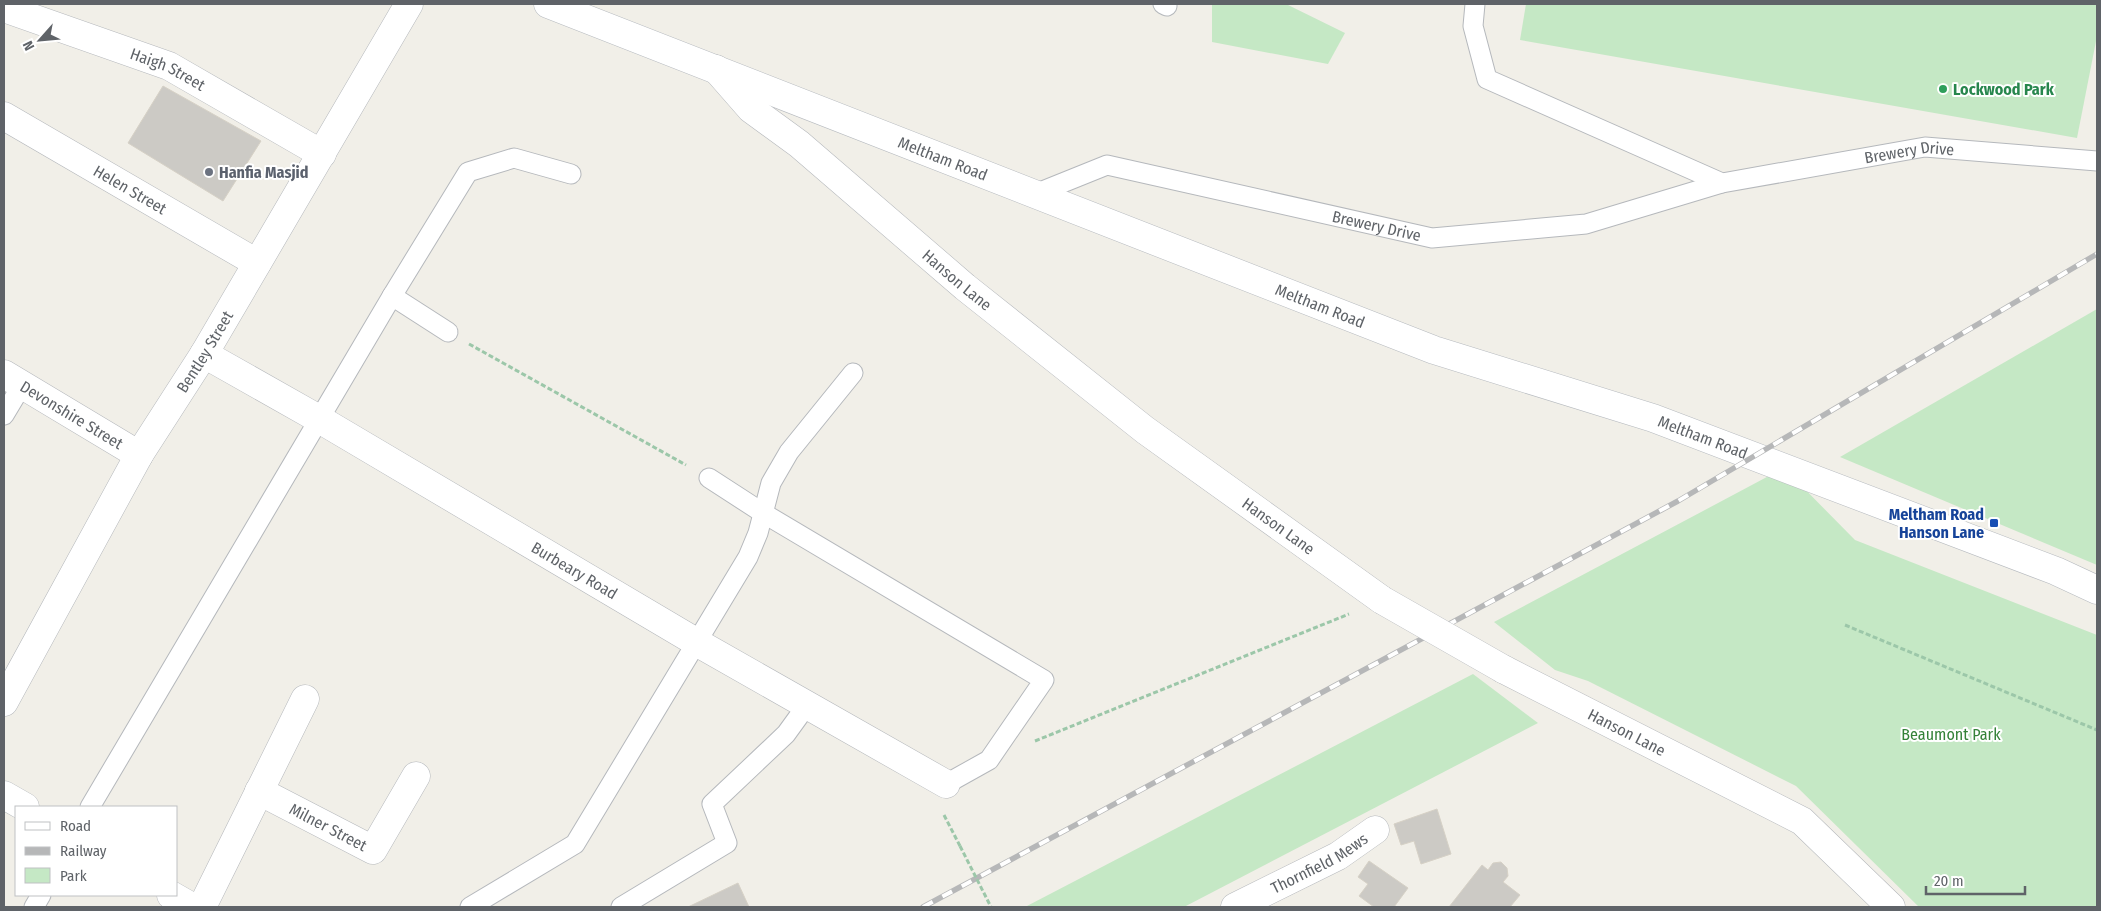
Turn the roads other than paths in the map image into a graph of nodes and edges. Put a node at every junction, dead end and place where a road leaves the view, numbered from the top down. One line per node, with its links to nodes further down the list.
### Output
1 (409, 4): 7 (street, Bentley Street)
2 (548, 4): 5 (street, Meltham Road)
3 (1474, 4): 10 (lane)
4 (4, 8): 7 (street, Haigh Street)
5 (716, 69): 11 (street, Meltham Road); 43 (street, Hanson Lane, bridge)
6 (4, 116): 12 (street, Helen Street)
7 (322, 154): 12 (street, Bentley Street)
8 (2097, 161): 10 (lane, Brewery Drive)
9 (571, 174): 13 (lane)
10 (1722, 183): 11 (lane, Brewery Drive)
11 (1035, 194): 23 (street, Meltham Road)
12 (257, 263): 15 (street, Bentley Street)
13 (392, 296): 14 (lane); 19 (lane)
14 (448, 332)
15 (204, 354): 19 (street, Burbeary Road); 20 (street, Bentley Street)
16 (853, 373): 22 (lane)
17 (13, 380): 18 (lane); 20 (street, Devonshire Street)
18 (4, 415)
19 (319, 419): 24 (street, Burbeary Road); 33 (lane)
20 (139, 455): 26 (street, Bentley Street)
21 (709, 478): 22 (lane)
22 (763, 512): 24 (lane); 31 (lane)
23 (2097, 590)
24 (696, 642): 27 (street, Burbeary Road); 40 (lane)
25 (304, 698): 29 (street)
26 (4, 702)
27 (807, 705): 31 (street, Burbeary Road); 41 (lane)
28 (416, 776): 29 (street, Milner Street)
29 (259, 791): 39 (street)
30 (4, 794): 32 (street)
31 (943, 796)
32 (23, 806)
33 (91, 806)
34 (1375, 830): 42 (street, Thornfield Mews)
35 (40, 896): 37 (lane)
36 (173, 896): 38 (street)
37 (34, 907)
38 (192, 907)
39 (202, 907)
40 (470, 907)
41 (621, 907)
42 (1235, 907)
43 (1891, 907)

